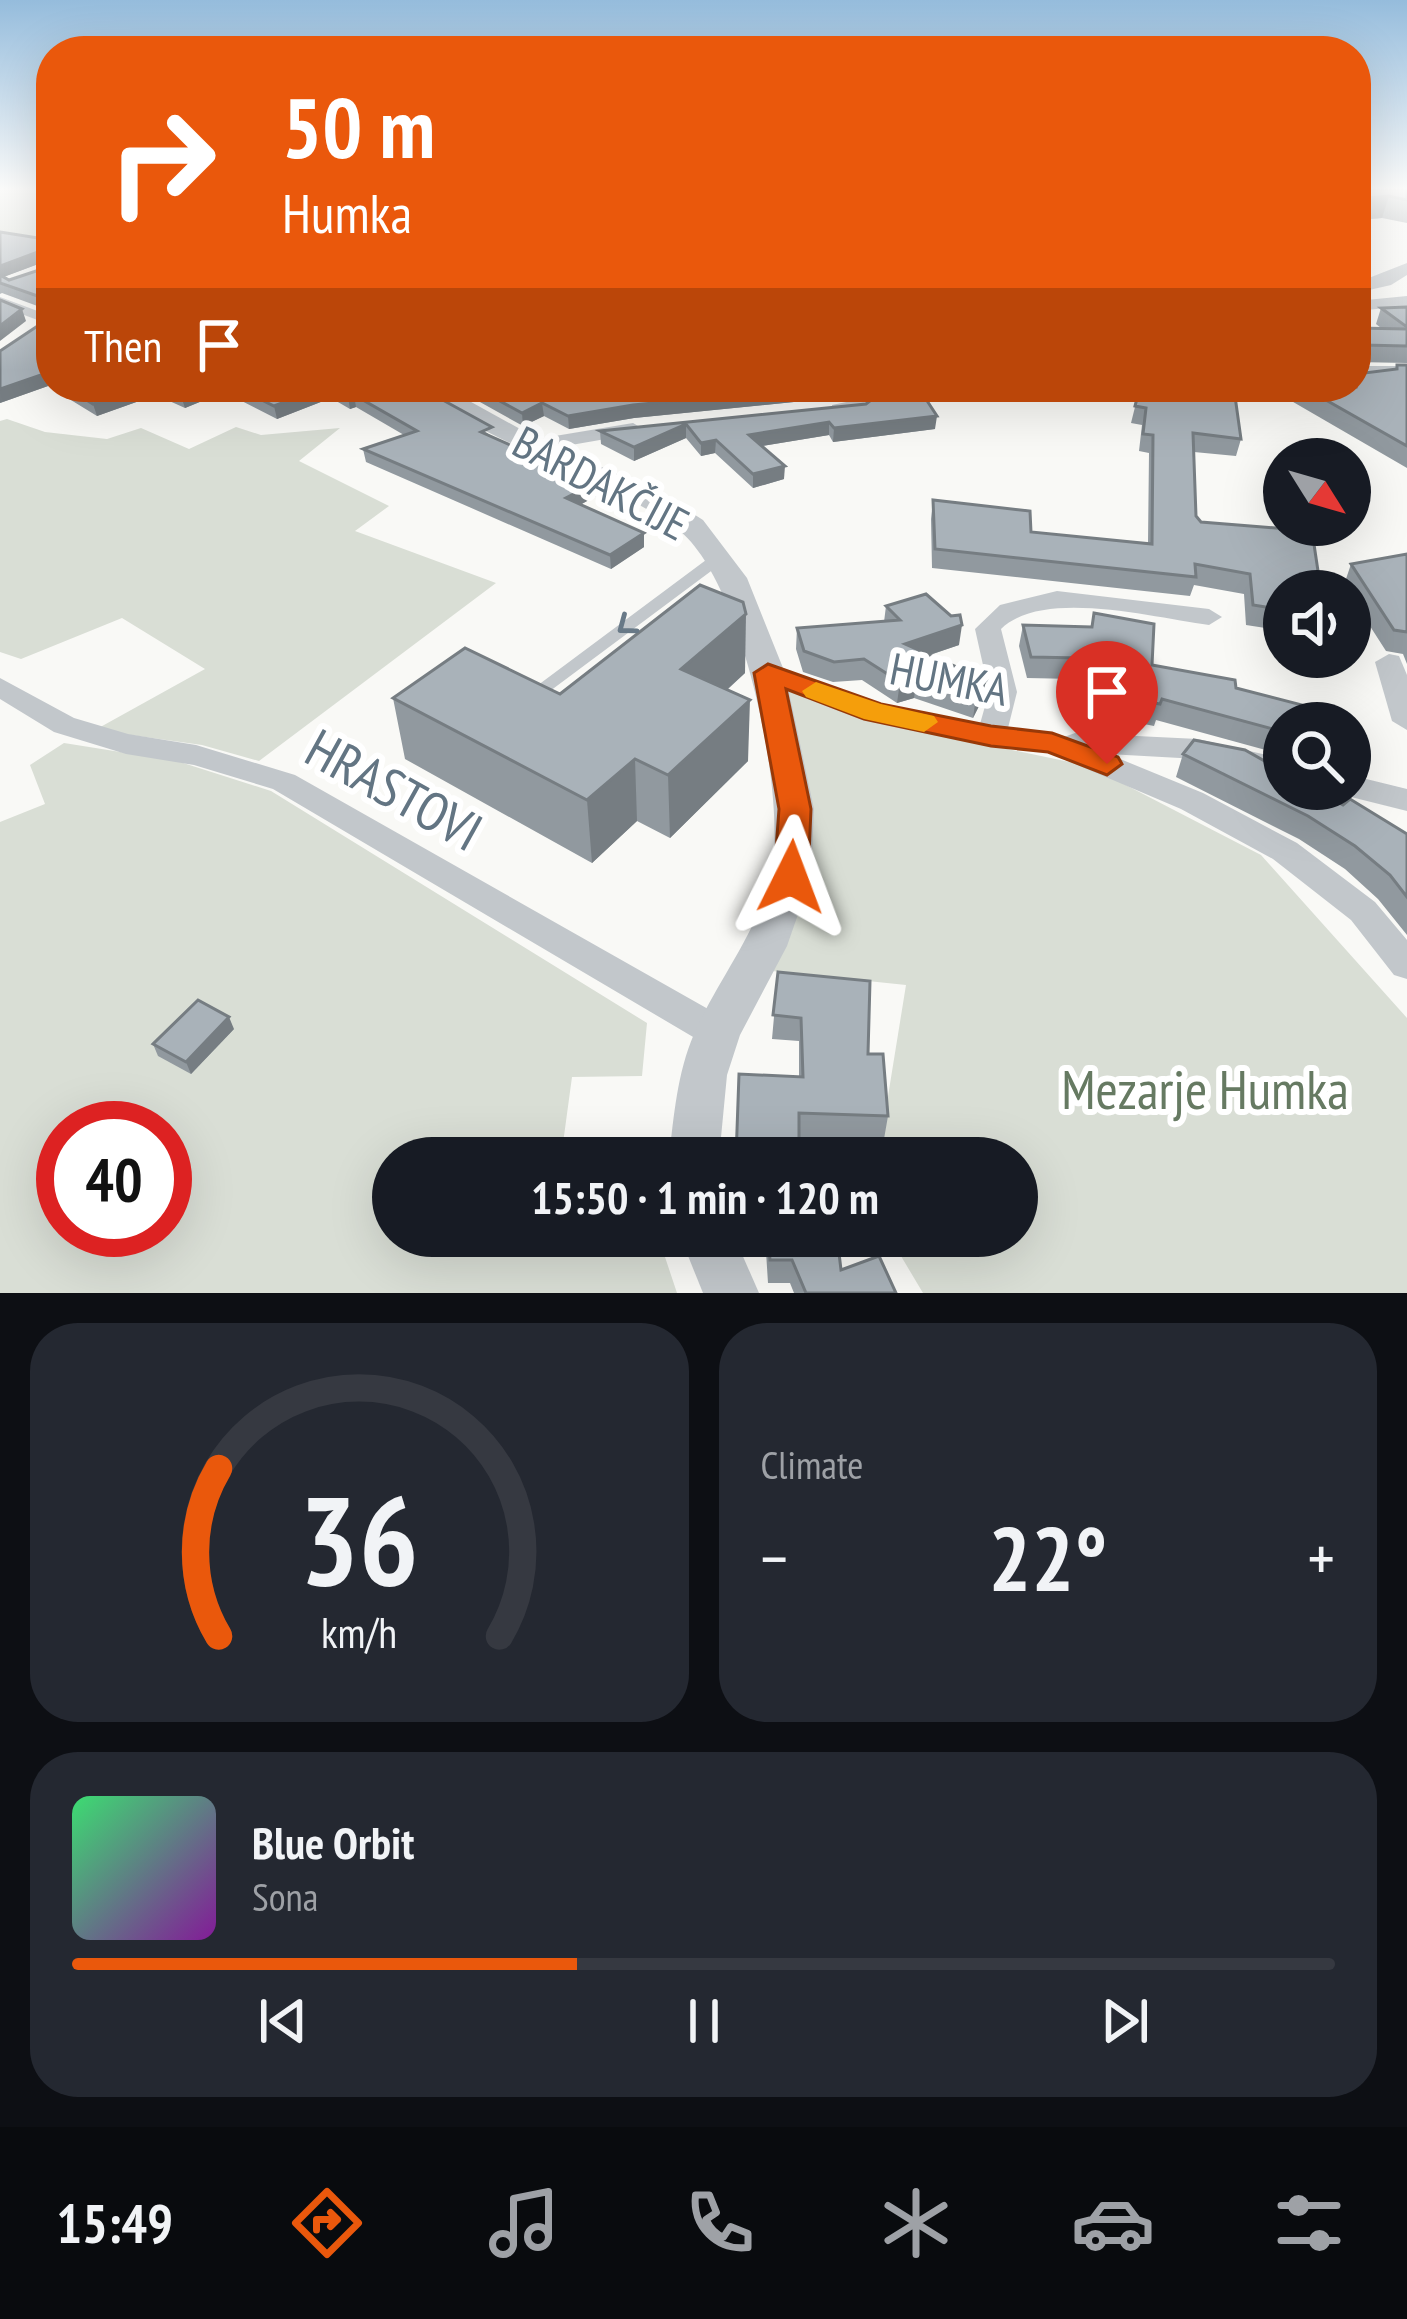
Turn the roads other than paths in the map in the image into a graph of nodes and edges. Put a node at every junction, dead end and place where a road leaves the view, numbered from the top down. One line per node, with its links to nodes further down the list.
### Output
1 (1407, 268): 2 (street)
2 (1371, 284)
3 (0, 301): 6 (street)
4 (1407, 301): 5 (street)
5 (1371, 305)
6 (36, 319)
7 (1371, 371): 8 (street)
8 (1407, 372)
9 (453, 402): 13 (street, BARDAKČIJE)
10 (870, 402): 11 (street)
11 (821, 410)
12 (654, 427): 13 (street)
13 (531, 446): 14 (street, BARDAKČIJE)
14 (725, 574): 17 (street, BARDAKČIJE); 19 (lane, one-way to 19)
15 (1209, 617): 21 (street)
16 (1389, 662): 20 (street)
17 (768, 673): 21 (street, HUMKA); 27 (street, BARDAKČIJE)
18 (0, 687): 27 (street, HRASTOVI)
19 (539, 710)
20 (1407, 721)
21 (991, 736): 22 (street, HUMKA)
22 (1052, 742): 23 (street); 26 (street, HUMKA)
23 (1263, 764)
24 (1371, 791): 25 (street)
25 (1407, 800)
26 (1407, 965)
27 (718, 1033): 28 (street, BARDAKČIJE)
28 (696, 1137)
29 (716, 1257): 30 (street)
30 (731, 1293)

